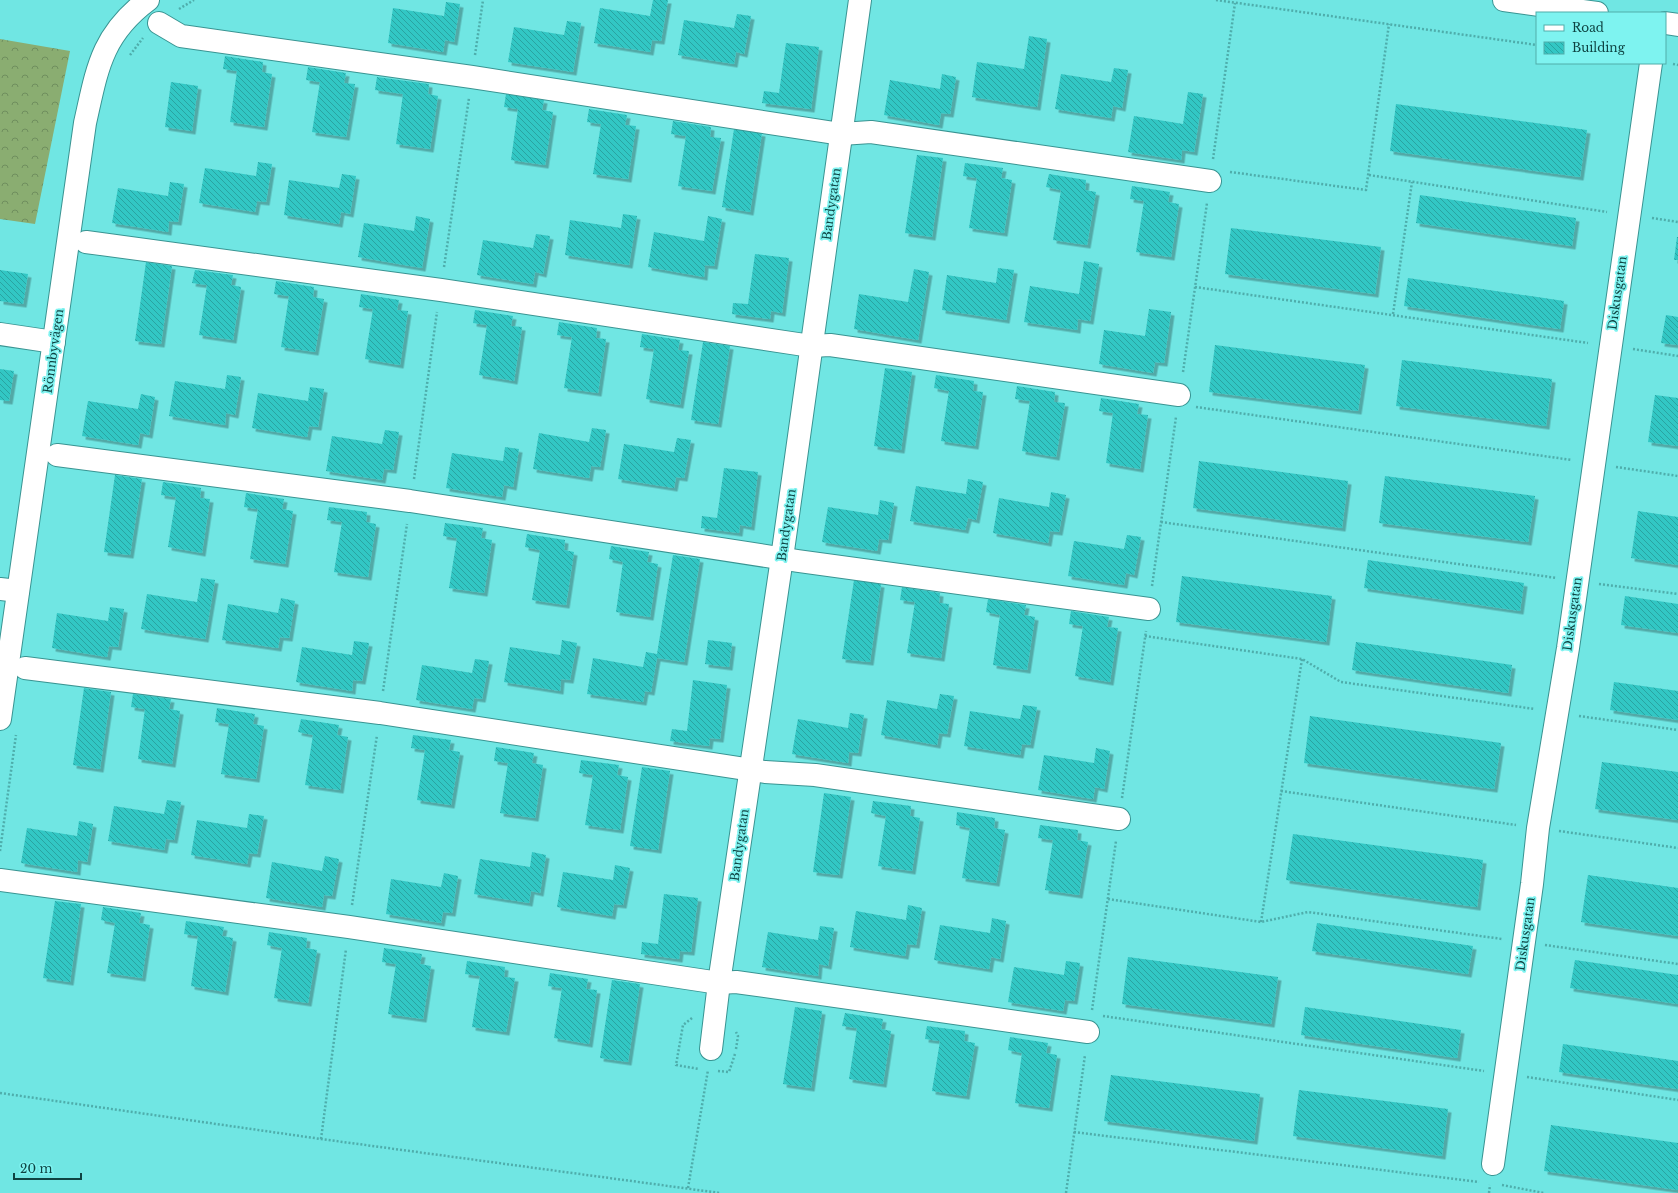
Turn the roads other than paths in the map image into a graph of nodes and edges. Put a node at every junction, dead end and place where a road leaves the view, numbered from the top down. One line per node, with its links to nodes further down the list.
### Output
1 (860, 0): 9 (street, Bandygatan)
2 (1504, 0): 4 (street)
3 (138, 2): 13 (street, Rönnbyvägen)
4 (1590, 12)
5 (158, 22): 9 (street)
6 (1666, 23): 7 (street)
7 (1678, 25)
8 (1651, 64): 28 (street, Diskusgatan)
9 (841, 134): 10 (street); 14 (street, Bandygatan)
10 (1218, 176)
11 (86, 242): 14 (street)
12 (0, 334): 13 (street)
13 (54, 342): 18 (street, Rönnbyvägen)
14 (811, 346): 15 (street); 17 (street, Bandygatan)
15 (1187, 401)
16 (58, 455): 17 (street)
17 (782, 558): 19 (street); 22 (street, Bandygatan)
18 (9, 590): 21 (street, Rönnbyvägen)
19 (1149, 609)
20 (25, 668): 22 (street)
21 (0, 720)
22 (751, 769): 23 (street); 25 (street, Bandygatan)
23 (1119, 819)
24 (0, 880): 25 (street)
25 (719, 983): 26 (street); 27 (street, Bandygatan)
26 (1094, 1024)
27 (711, 1049)
28 (1493, 1164)

